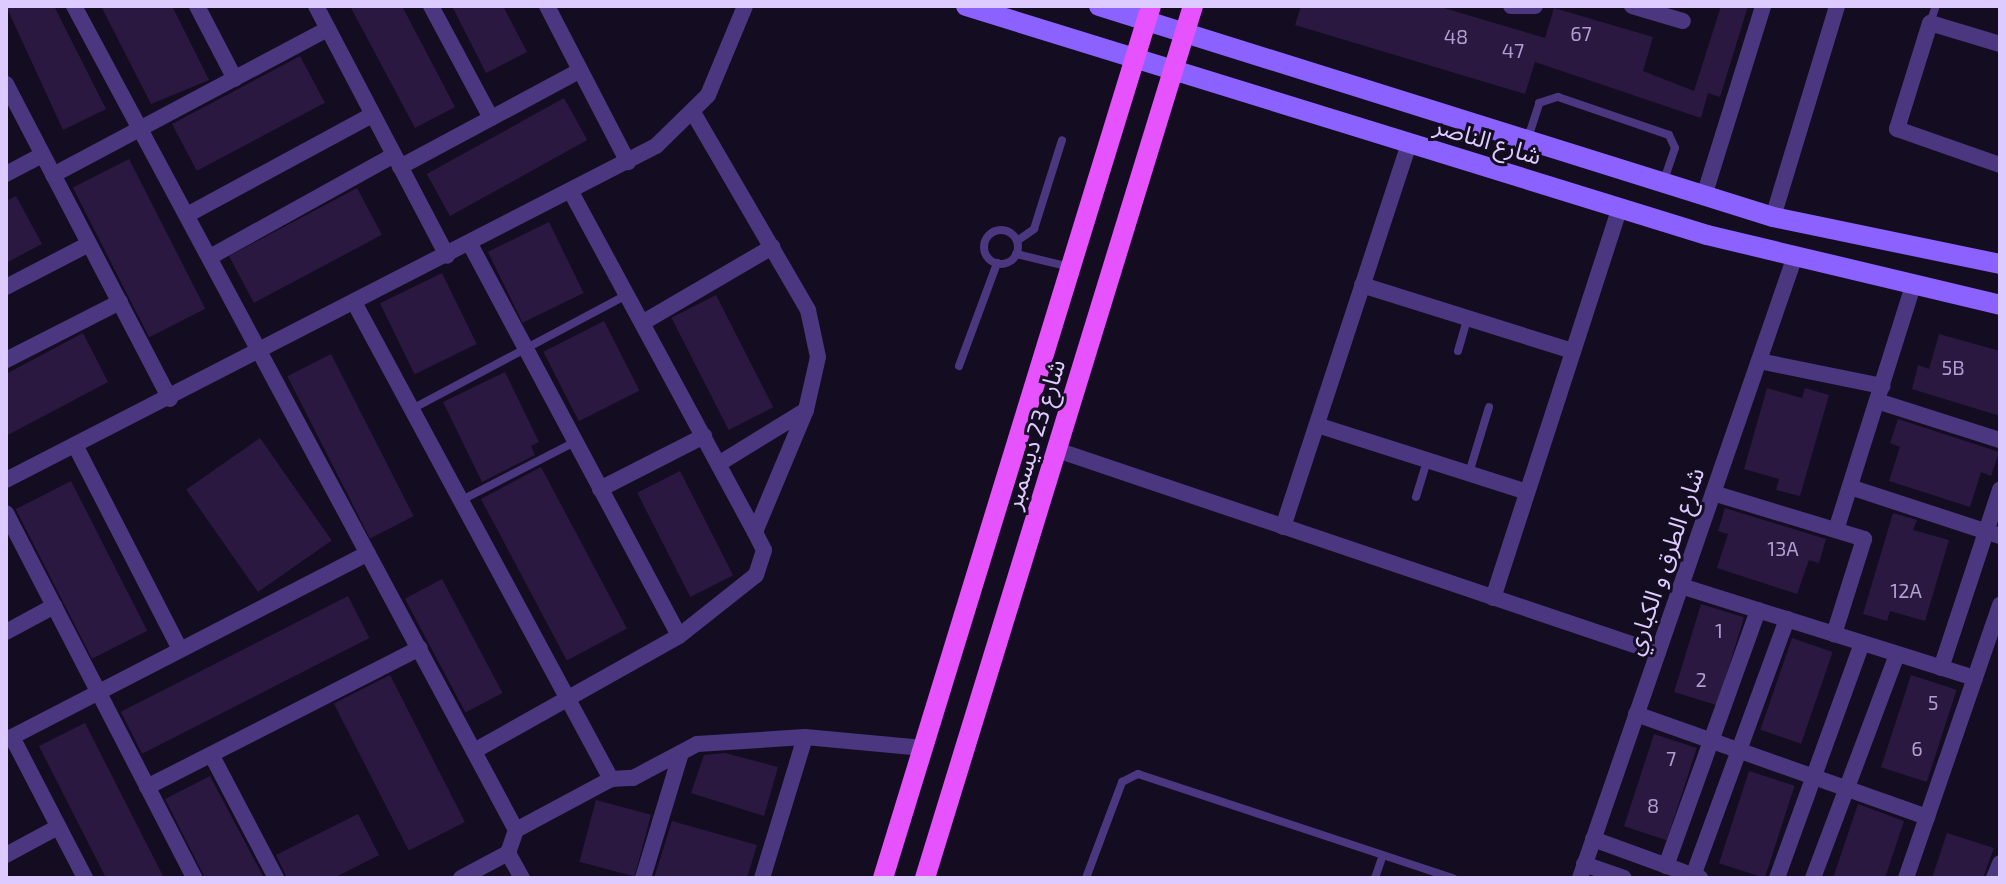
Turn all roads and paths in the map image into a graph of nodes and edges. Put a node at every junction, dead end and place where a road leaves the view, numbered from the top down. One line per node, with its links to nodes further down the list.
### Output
1 (74, 6): 30 (street)
2 (197, 6): 25 (street)
3 (316, 6): 19 (street)
4 (431, 6): 29 (street)
5 (547, 6): 24 (street)
6 (745, 6): 27 (street)
7 (966, 6): 22 (street, شارع الناصر)
8 (1099, 6): 16 (street, شارع الناصر)
9 (1193, 6): 20 (main road, شارع 23 ديسمبر)
10 (1511, 6): 11 (street)
11 (1535, 6)
12 (1632, 6): 17 (street)
13 (1763, 6): 42 (street)
14 (1837, 6): 45 (street)
15 (1936, 6): 18 (lane)
16 (1148, 13): 20 (street, شارع الناصر); 22 (main road, شارع 23 ديسمبر)
17 (1683, 21)
18 (1930, 23): 21 (street); 37 (street)
19 (328, 29): 25 (street); 28 (street)
20 (1185, 33): 23 (main road, شارع 23 ديسمبر); 32 (street, شارع الناصر)
21 (2000, 44)
22 (1135, 58): 23 (street, شارع الناصر); 56 (main road, شارع 23 ديسمبر)
23 (1174, 70): 33 (street, شارع الناصر); 83 (main road, شارع 23 ديسمبر)
24 (579, 71): 29 (street); 36 (street)
25 (235, 79): 30 (street)
26 (6, 84): 34 (street)
27 (694, 114): 36 (street); 49 (street)
28 (372, 115): 35 (street); 44 (street)
29 (491, 118): 35 (street)
30 (141, 130): 39 (street); 44 (street)
31 (1062, 140): 46 (lane)
32 (1527, 141): 40 (street, شارع الناصر); 40 (lane)
33 (1409, 143): 43 (street, شارع الناصر); 57 (street)
34 (42, 155): 38 (street); 39 (street)
35 (397, 161): 51 (street); 52 (street)
36 (628, 162): 41 (street)
37 (2000, 165)
38 (6, 174)
39 (53, 175): 47 (street)
40 (1663, 184): 42 (street, شارع الناصر)
41 (571, 192): 48 (street); 60 (street)
42 (1704, 196): 45 (street, شارع الناصر)
43 (1620, 208): 53 (street, شارع الناصر); 68 (street)
44 (187, 215): 52 (street)
45 (1773, 217): 55 (street, شارع الناصر)
46 (1017, 241): 50 (lane); 54 (lane)
47 (89, 244): 59 (street); 61 (street)
48 (470, 244): 51 (street); 66 (street)
49 (772, 247): 65 (street); 77 (street)
50 (1016, 254): 54 (lane); 56 (lane)
51 (447, 256): 62 (street)
52 (210, 257): 69 (street)
53 (1794, 259): 58 (street, شارع الناصر); 71 (street, شارع الطرق و الكباري)
54 (997, 263): 72 (lane)
55 (2000, 264)
56 (1071, 268): 123 (main road, شارع 23 ديسمبر)
57 (1362, 285): 64 (street); 78 (street)
58 (1913, 286): 63 (street, شارع الناصر); 73 (street)
59 (6, 287)
60 (626, 295): 65 (street); 66 (lane)
61 (120, 302): 70 (street); 74 (street)
62 (355, 304): 69 (street); 76 (street)
63 (2000, 305)
64 (1467, 318): 67 (lane); 68 (street)
65 (642, 323): 79 (street)
66 (525, 349): 76 (lane); 81 (street)
67 (1458, 351)
68 (1573, 351): 91 (street)
69 (260, 353): 74 (street); 100 (street)
70 (6, 360)
71 (1759, 361): 73 (street); 92 (street, شارع الطرق و الكباري)
72 (959, 366)
73 (1880, 393): 80 (street); 88 (street)
74 (170, 399): 82 (street)
75 (1489, 407): 86 (lane)
76 (412, 410): 94 (street)
77 (806, 410): 85 (street); 98 (street)
78 (1317, 425): 84 (street); 96 (street)
79 (704, 436): 85 (street); 89 (street)
80 (2000, 440)
81 (575, 442): 89 (street); 94 (lane)
82 (76, 447): 87 (street); 112 (street)
83 (1057, 450): 96 (street); 151 (main road, شارع 23 ديسمبر)
84 (1427, 460): 86 (street); 93 (lane)
85 (720, 463): 98 (street)
86 (1469, 473): 91 (street)
87 (6, 480)
88 (1850, 487): 97 (street); 99 (street)
89 (600, 489): 109 (street)
90 (2000, 490): 99 (street)
91 (1527, 492): 102 (street)
92 (1713, 493): 97 (street); 101 (street, شارع الطرق و الكباري)
93 (1416, 497)
94 (460, 501): 118 (street)
95 (8, 522): 104 (street)
96 (1283, 527): 102 (street)
97 (1836, 530): 108 (street)
98 (755, 532): 109 (street)
99 (1993, 534): 115 (street)
100 (368, 553): 111 (street); 112 (street)
101 (1681, 586): 105 (street); 113 (street, شارع الطرق و الكباري)
102 (1493, 598): 113 (street)
103 (2000, 605): 116 (street)
104 (54, 606): 107 (street); 117 (street)
105 (1758, 610): 106 (street); 122 (street)
106 (1787, 619): 108 (street); 124 (street)
107 (6, 632)
108 (1834, 634): 110 (street)
109 (679, 636): 118 (street)
110 (1862, 643): 114 (street); 128 (street)
111 (420, 648): 125 (street); 127 (street)
112 (180, 649): 117 (street)
113 (1658, 653): 119 (street, شارع الطرق و الكباري)
114 (1897, 654): 115 (street); 131 (street)
115 (1941, 668): 116 (street)
116 (1975, 678): 132 (street)
117 (97, 689): 121 (street); 130 (street)
118 (569, 700): 125 (street); 129 (street)
119 (1636, 714): 122 (street); 135 (street, شارع الطرق و الكباري)
120 (805, 737): 123 (street); 126 (street); 149 (street)
121 (9, 739): 133 (street)
122 (1711, 740): 124 (street); 140 (street)
123 (923, 748): 150 (main road, شارع 23 ديسمبر)
124 (1739, 750): 128 (street); 142 (street)
125 (474, 751): 134 (street)
126 (681, 753): 129 (street); 148 (street)
127 (212, 756): 130 (street); 145 (street)
128 (1814, 777): 131 (street); 156 (street)
129 (611, 779): 134 (street)
130 (147, 787): 144 (street)
131 (1847, 788): 132 (street); 157 (street)
132 (1927, 817): 158 (street)
133 (58, 827): 137 (street); 143 (street)
134 (516, 830): 136 (street)
135 (1593, 839): 140 (street); 141 (street, شارع الطرق و الكباري)
136 (508, 853): 146 (street); 147 (street)
137 (6, 855)
138 (1383, 855): 152 (lane); 153 (lane); 154 (lane)
139 (2000, 863): 159 (street)
140 (1666, 866): 142 (street)
141 (1582, 871): 155 (street)
142 (1696, 877)
143 (85, 878)
144 (194, 878)
145 (276, 878)
146 (461, 878)
147 (522, 878)
148 (643, 878)
149 (762, 878)
150 (883, 878)
151 (925, 878)
152 (1086, 878)
153 (1375, 878)
154 (1453, 878)
155 (1624, 878)
156 (1777, 878)
157 (1813, 878)
158 (1906, 878)
159 (1994, 878)

